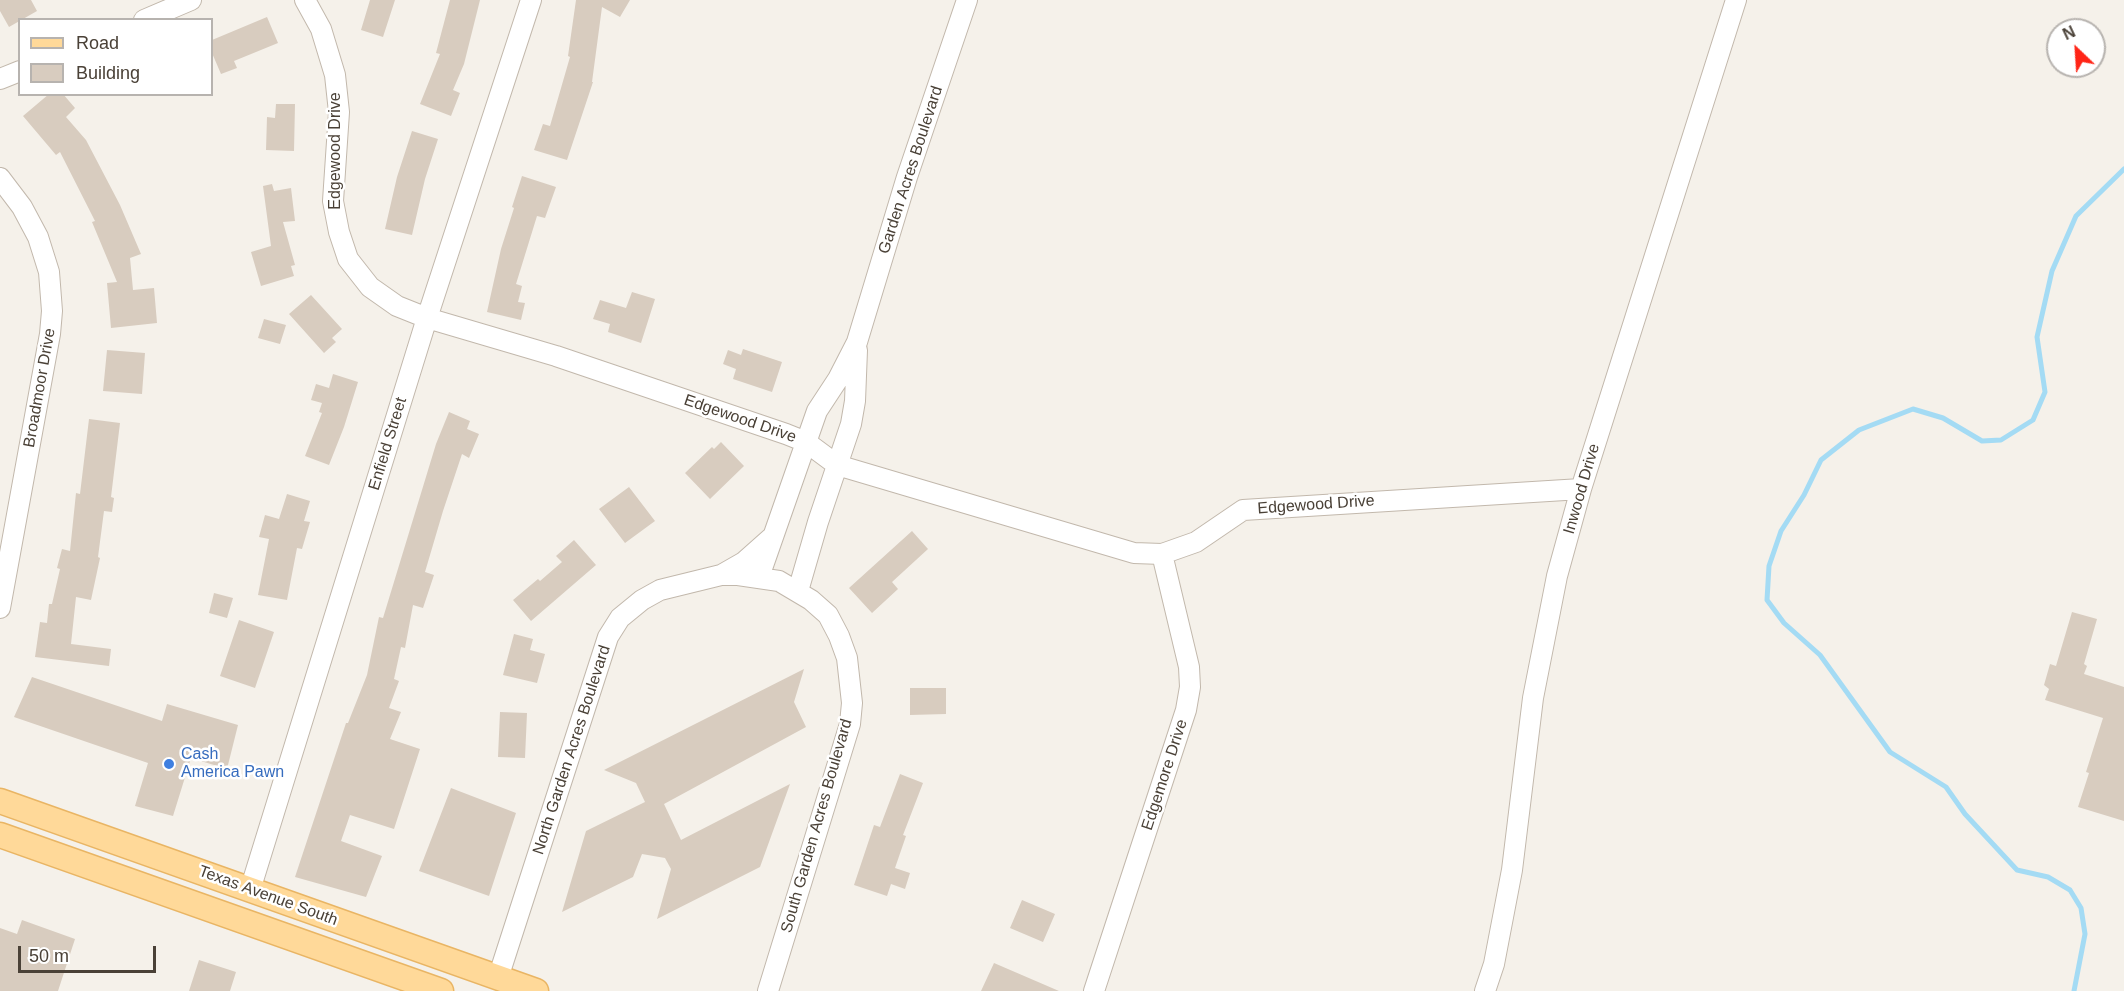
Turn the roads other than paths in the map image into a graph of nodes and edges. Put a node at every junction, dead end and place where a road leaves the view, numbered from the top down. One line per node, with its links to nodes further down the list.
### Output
1 (191, 0): 6 (street)
2 (305, 0): 10 (street, Edgewood Drive)
3 (531, 0): 10 (street, Enfield Street)
4 (967, 0): 11 (street, Garden Acres Boulevard)
5 (1737, 0): 14 (street, Inwood Drive)
6 (149, 18)
7 (18, 72): 8 (street)
8 (0, 79)
9 (0, 178): 21 (street, Broadmoor Drive)
10 (427, 318): 12 (street, Edgewood Drive); 24 (street, Enfield Street)
11 (857, 342): 12 (street, Garden Acres Boulevard); 13 (street, Garden Acres Boulevard)
12 (806, 442): 13 (street, Edgewood Drive); 15 (street, Garden Acres Boulevard)
13 (837, 465): 16 (street, Edgewood Drive); 20 (street, Garden Acres Boulevard)
14 (1581, 489): 16 (street, Edgewood Drive); 30 (street, Inwood Drive)
15 (773, 536): 17 (street); 18 (street, Garden Acres Boulevard)
16 (1162, 554): 29 (street, Edgemore Drive)
17 (721, 575): 18 (street, North Garden Acres Boulevard); 25 (street, North Garden Acres Boulevard)
18 (759, 577): 19 (street, North Garden Acres Boulevard)
19 (779, 581): 20 (street, South Garden Acres Boulevard)
20 (798, 591): 28 (street, South Garden Acres Boulevard)
21 (0, 608)
22 (0, 801): 24 (main road, Texas Avenue South)
23 (0, 835): 26 (main road, Texas Avenue South)
24 (250, 890): 25 (main road, Texas Avenue South)
25 (498, 978): 27 (main road, Texas Avenue South)
26 (432, 990)
27 (536, 991)
28 (768, 991)
29 (1094, 991)
30 (1485, 991)

